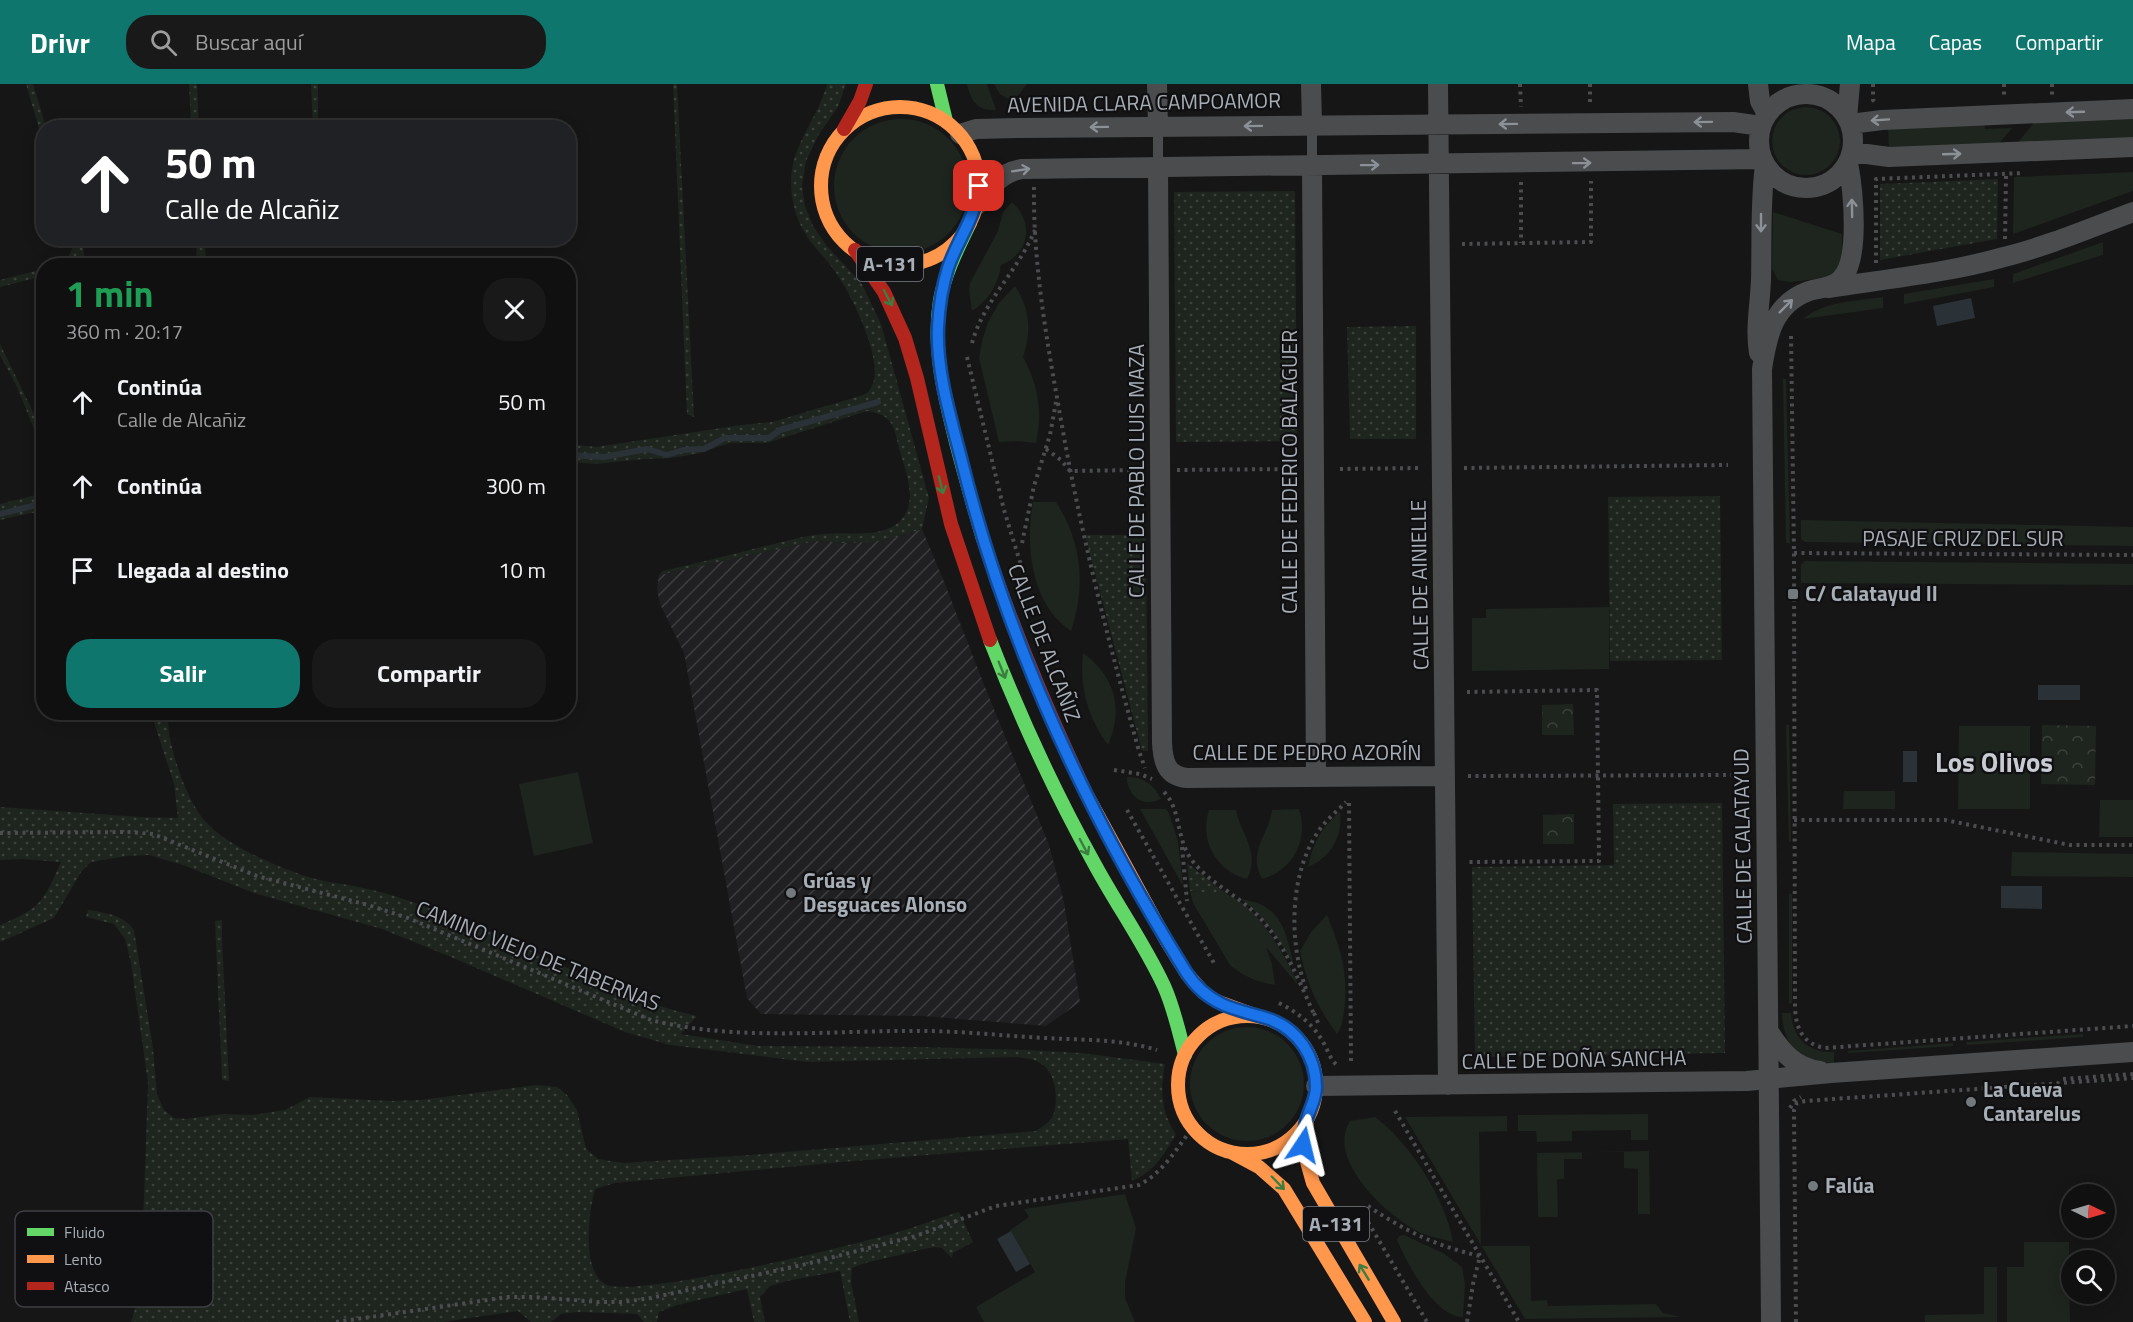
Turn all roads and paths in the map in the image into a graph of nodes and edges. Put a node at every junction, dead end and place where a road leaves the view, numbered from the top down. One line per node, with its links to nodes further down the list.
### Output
1 (866, 84): 23 (main road, A-131)
2 (936, 84): 21 (main road, A-131)
3 (1157, 84): 22 (street)
4 (1311, 84): 20 (street)
5 (1438, 84): 19 (street, CALLE DE AINIELLE)
6 (1520, 84): 15 (path)
7 (1590, 84): 14 (path)
8 (1758, 84): 17 (street)
9 (1850, 84): 18 (street)
10 (2004, 84): 13 (path)
11 (2052, 84): 12 (path)
12 (2052, 96)
13 (2004, 98)
14 (1590, 108)
15 (1521, 109)
16 (2133, 110): 18 (street, one-way to 18)
17 (1764, 120): 18 (street); 19 (street, AVENIDA CLARA CAMPOAMOR, one-way to 19); 26 (street)
18 (1848, 121): 25 (street)
19 (1439, 124): 20 (street, AVENIDA CLARA CAMPOAMOR); 27 (street, CALLE DE AINIELLE)
20 (1312, 125): 22 (street, AVENIDA CLARA CAMPOAMOR, one-way to 22); 28 (lane)
21 (953, 127): 22 (street, AVENIDA CLARA CAMPOAMOR, one-way to 21); 23 (main road, A-131); 36 (main road, A-131)
22 (1158, 127): 29 (lane)
23 (842, 132): 43 (main road, A-131)
24 (2133, 147): 25 (street, one-way to 24)
25 (1850, 157): 26 (street); 44 (street, CALLE DE CALATAYUD, one-way to 25)
26 (1763, 162): 27 (street, one-way to 26); 50 (street, CALLE DE CALATAYUD, one-way to 50)
27 (1440, 164): 28 (street, one-way to 27); 69 (street, CALLE DE AINIELLE)
28 (1312, 166): 29 (street); 72 (street, CALLE DE FEDERICO BALAGUER)
29 (1158, 167): 36 (street, one-way to 29); 68 (street, CALLE DE PABLO LUIS MAZA)
30 (2029, 173): 31 (path)
31 (2006, 174): 39 (path); 45 (path)
32 (1591, 181): 40 (path)
33 (1521, 182): 40 (path)
34 (1027, 184): 37 (path)
35 (2133, 212): 45 (street)
36 (973, 214): 43 (main road, A-131); 83 (main road, CALLE DE ALCAÑIZ / A-131)
37 (1035, 229): 48 (path); 51 (path)
38 (2011, 240): 39 (path)
39 (2005, 242): 42 (path)
40 (1521, 243): 41 (path)
41 (1462, 244)
42 (1998, 244)
43 (855, 250): 88 (main road, A-131, one-way to 88)
44 (1852, 253): 45 (street); 46 (street, CALLE DE CALATAYUD)
45 (1883, 272): 46 (street)
46 (1809, 292): 50 (street, CALLE DE CALATAYUD, one-way to 46)
47 (1793, 326): 62 (path)
48 (972, 343)
49 (966, 351): 64 (path)
50 (1762, 369): 86 (street, CALLE DE CALATAYUD)
51 (1056, 396): 52 (path); 60 (path)
52 (1046, 449): 60 (path); 61 (path)
53 (1728, 465): 55 (path)
54 (1420, 468): 57 (path)
55 (1464, 468)
56 (1300, 469): 59 (path)
57 (1340, 469)
58 (1147, 470): 60 (path)
59 (1174, 470)
60 (1070, 471): 68 (path)
61 (1022, 543)
62 (1794, 553): 63 (path, PASAJE CRUZ DEL SUR); 74 (path)
63 (2133, 555)
64 (1025, 576)
65 (1467, 692): 71 (path)
66 (1114, 770): 68 (path)
67 (1731, 775): 71 (path)
68 (1162, 776): 72 (street, CALLE DE PEDRO AZORÍN); 76 (path)
69 (1445, 776): 72 (street, CALLE DE PEDRO AZORÍN); 94 (street, CALLE DE AINIELLE)
70 (1468, 776): 71 (path)
71 (1598, 776): 78 (path)
72 (1316, 777)
73 (1124, 805): 80 (path)
74 (1794, 820): 77 (path); 85 (path)
75 (0, 833): 88 (path, CAMINO VIEJO DE TABERNAS)
76 (1182, 843): 79 (path); 82 (path)
77 (2133, 845)
78 (1469, 862)
79 (1187, 901)
80 (1217, 969)
81 (1277, 1002): 90 (path)
82 (1314, 1014): 84 (path); 89 (path)
83 (1257, 1016): 88 (main road, A-131); 95 (main road, A-131)
84 (1319, 1024)
85 (2133, 1026)
86 (1769, 1032): 91 (street, CALLE DE DOÑA SANCHA); 93 (street, CALLE DE CALATAYUD)
87 (2133, 1052): 91 (street, CALLE DE DOÑA SANCHA)
88 (1184, 1058): 98 (main road, A-131)
89 (1351, 1062)
90 (1341, 1068)
91 (1831, 1073): 93 (street, CALLE DE DOÑA SANCHA)
92 (2133, 1076): 99 (path); 111 (path)
93 (1769, 1079): 94 (street, CALLE DE DOÑA SANCHA); 110 (street, CALLE DE CALATAYUD)
94 (1448, 1085): 95 (street, CALLE DE DOÑA SANCHA)
95 (1316, 1086): 97 (main road, A-131)
96 (1395, 1111): 103 (path)
97 (1307, 1119): 100 (main road, A-131); 106 (main road, A-131, one-way to 97)
98 (1193, 1127): 100 (main road, A-131); 104 (path)
99 (1789, 1132)
100 (1230, 1152): 105 (main road, A-131, one-way to 105)
101 (1368, 1206): 103 (path)
102 (1366, 1219): 107 (path)
103 (1480, 1256): 108 (path); 109 (path)
104 (336, 1322)
105 (1365, 1322)
106 (1394, 1322)
107 (1427, 1322)
108 (1467, 1322)
109 (1519, 1322)
110 (1771, 1322)
111 (1796, 1322)

